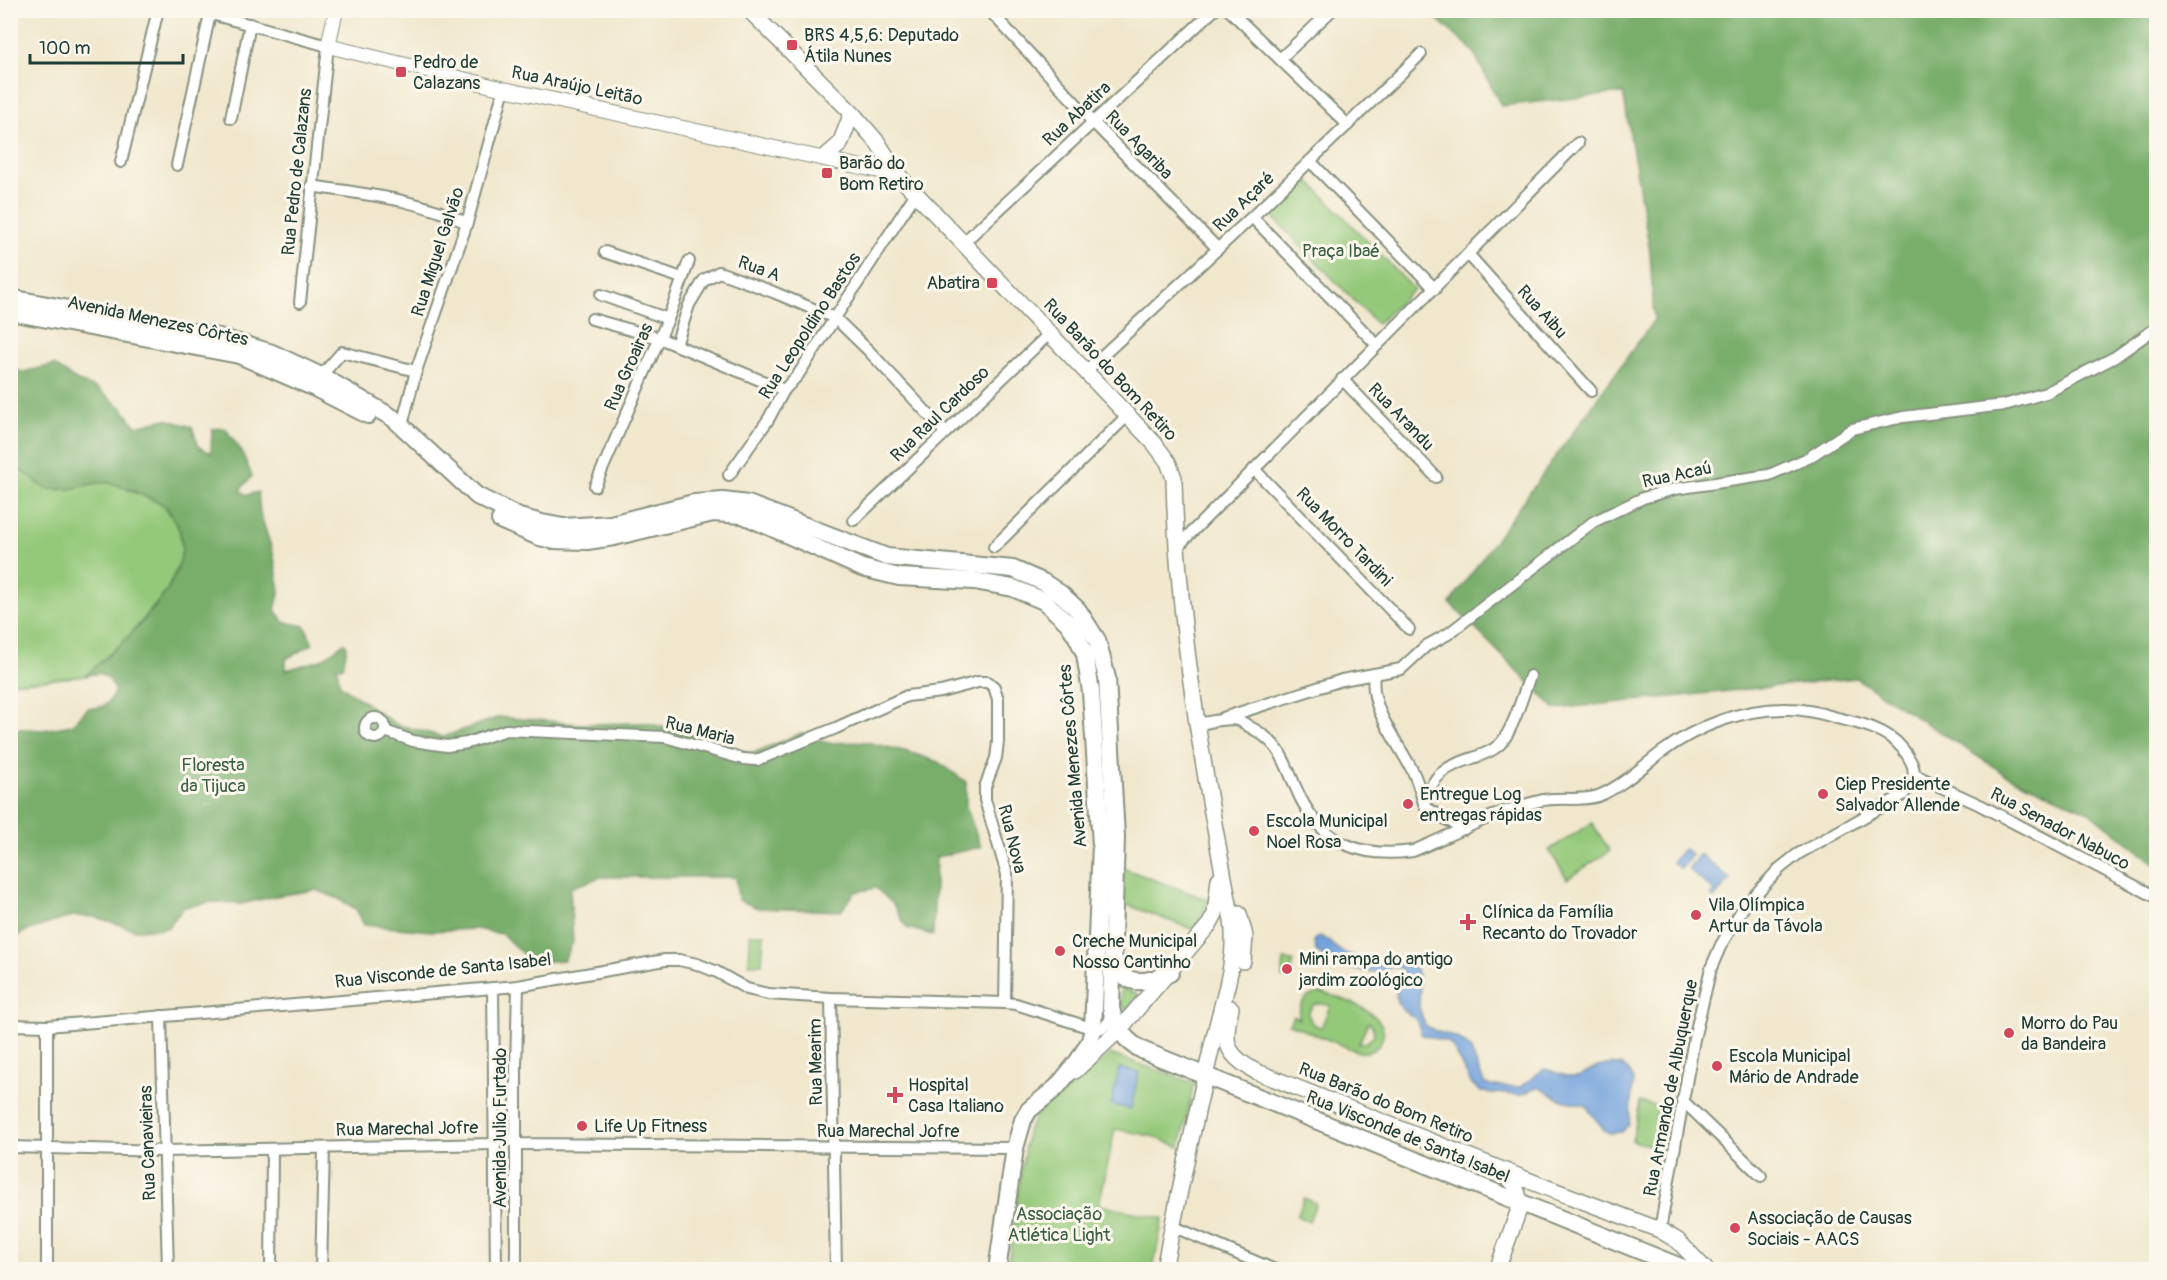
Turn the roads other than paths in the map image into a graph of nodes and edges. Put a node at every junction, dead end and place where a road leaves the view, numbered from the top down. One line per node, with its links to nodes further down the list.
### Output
1 (158, 10): 22 (street)
2 (197, 10): 9 (street, Rua Araújo Leitão)
3 (336, 10): 11 (street)
4 (749, 10): 15 (main road, Rua Barão do Bom Retiro)
5 (989, 10): 17 (street, Rua Agariba)
6 (1214, 10): 17 (street, Rua Abatira)
7 (1229, 10): 13 (street)
8 (1332, 10): 13 (street)
9 (210, 14): 10 (street, Rua Araújo Leitão); 23 (street)
10 (250, 24): 11 (street, Rua Araújo Leitão); 16 (street)
11 (328, 46): 14 (street, Rua Araújo Leitão); 25 (street, Rua Pedro de Calazans)
12 (1421, 54): 18 (street, Rua Açaré)
13 (1280, 59): 18 (street)
14 (504, 89): 20 (street, Rua Araújo Leitão); 28 (street, Rua Miguel Galvão)
15 (852, 113): 20 (main road); 24 (main road, Rua Barão do Bom Retiro)
16 (231, 118)
17 (1093, 122): 29 (street, Rua Abatira); 30 (street, Rua Agariba)
18 (1348, 125): 21 (street, Rua Açaré)
19 (1578, 143): 32 (street)
20 (824, 158): 24 (street, Rua Araújo Leitão)
21 (1310, 161): 27 (street, Rua Açaré); 35 (street)
22 (121, 162)
23 (177, 165)
24 (898, 174): 26 (main road, Rua Barão do Bom Retiro)
25 (311, 186): 28 (street); 38 (street, Rua Pedro de Calazans)
26 (916, 193): 29 (main road, Rua Barão do Bom Retiro); 40 (street, Rua Leopoldino Bastos)
27 (1252, 217): 30 (street, Rua Açaré); 47 (street)
28 (466, 222): 48 (street, Rua Miguel Galvão)
29 (963, 243): 44 (main road, Rua Barão do Bom Retiro)
30 (1218, 249): 49 (street, Rua Açaré)
31 (605, 252): 34 (street)
32 (1468, 254): 35 (street); 53 (street, Rua Aibu)
33 (688, 261): 34 (street, Rua Groairas)
34 (682, 278): 42 (street, Rua Groairas)
35 (1435, 289): 47 (street)
36 (601, 295): 42 (street)
37 (10, 298): 50 (main road, Avenida Menezes Côrtes)
38 (300, 302)
39 (10, 312): 85 (main road, Avenida Menezes Côrtes)
40 (835, 318): 46 (street, Rua A); 52 (street, Rua Leopoldino Bastos); 56 (street)
41 (592, 319): 45 (street)
42 (668, 319): 45 (street, Rua Groairas)
43 (2157, 328): 65 (street, Rua Acaú)
44 (1050, 333): 49 (main road, Rua Barão do Bom Retiro); 56 (street, Rua Raul Cardoso)
45 (659, 338): 46 (street); 60 (street, Rua Groairas)
46 (676, 345): 52 (street)
47 (1377, 345): 51 (street)
48 (416, 371): 50 (street); 55 (street, Rua Miguel Galvão)
49 (1086, 371): 54 (main road, Rua Barão do Bom Retiro)
50 (321, 376): 55 (main road, Avenida Menezes Côrtes)
51 (1342, 379): 57 (street); 59 (street, Rua Arandu)
52 (784, 390): 58 (street, Rua Leopoldino Bastos)
53 (1591, 391)
54 (1128, 416): 62 (street); 63 (main road, Rua Barão do Bom Retiro)
55 (402, 425): 75 (main road, Avenida Menezes Côrtes)
56 (945, 432): 61 (street, Rua Raul Cardoso)
57 (1254, 469): 63 (street); 64 (street, Rua Morro Tardini)
58 (729, 475)
59 (1436, 477)
60 (595, 486)
61 (854, 520)
62 (994, 547)
63 (1176, 548): 68 (main road, Rua Barão do Bom Retiro)
64 (1409, 628)
65 (1374, 674): 68 (street, Rua Acaú); 71 (street)
66 (1530, 676): 71 (street)
67 (994, 687): 69 (street, Rua Maria); 80 (street, Rua Nova)
68 (1197, 724): 72 (street); 73 (main road, Rua Barão do Bom Retiro)
69 (385, 731)
70 (1915, 775): 72 (street); 74 (street, Rua Senador Nabuco); 88 (street, Rua Armando de Albuquerque)
71 (1424, 803): 72 (street)
72 (1464, 829)
73 (1221, 861): 76 (main road); 86 (main road, Rua Barão do Bom Retiro); 98 (main road, Rua Barão do Bom Retiro)
74 (2157, 897)
75 (1112, 944): 76 (main road); 82 (main road, Avenida Menezes Côrtes)
76 (1170, 973): 82 (main road)
77 (518, 986): 78 (street, Rua Visconde de Santa Isabel); 79 (street, Rua Visconde de Santa Isabel); 91 (street, Avenida Julio Furtado)
78 (494, 988): 81 (street, Rua Visconde de Santa Isabel); 90 (street, Avenida Julio Furtado)
79 (831, 998): 80 (street, Rua Visconde de Santa Isabel); 92 (street, Rua Mearim)
80 (1005, 1003): 85 (street, Rua Visconde de Santa Isabel)
81 (161, 1016): 84 (street, Rua Visconde de Santa Isabel); 97 (street, Rua Canavieiras)
82 (1116, 1024): 85 (street); 86 (main road, Rua Visconde de Santa Isabel); 87 (main road)
83 (10, 1025): 84 (street, Rua Visconde de Santa Isabel)
84 (47, 1026): 93 (street)
85 (1093, 1029): 87 (main road, Avenida Menezes Côrtes)
86 (1205, 1076): 100 (main road, Rua Visconde de Santa Isabel); 101 (main road, Rua Barão do Bom Retiro)
87 (1056, 1087): 95 (main road, Avenida Menezes Côrtes)
88 (1682, 1100): 99 (street); 102 (street, Rua Armando de Albuquerque)
89 (10, 1147): 93 (street, Rua Marechal Jofre)
90 (495, 1147): 91 (street, Rua Marechal Jofre); 91 (street, Rua Marechal Jofre); 94 (street, Rua Marechal Jofre); 108 (street, Avenida Julio Furtado)
91 (516, 1147): 92 (street, Rua Marechal Jofre); 109 (street, Avenida Julio Furtado)
92 (834, 1147): 95 (street, Rua Marechal Jofre); 110 (street, Rua Mearim)
93 (47, 1148): 97 (street, Rua Marechal Jofre); 104 (street)
94 (324, 1148): 96 (street, Rua Marechal Jofre); 107 (street)
95 (1015, 1148): 111 (main road, Avenida Menezes Côrtes)
96 (273, 1149): 97 (street, Rua Marechal Jofre); 106 (street)
97 (164, 1151): 105 (street, Rua Canavieiras)
98 (1501, 1170): 100 (main road); 102 (main road, Rua Barão do Bom Retiro)
99 (1761, 1176)
100 (1521, 1204): 103 (main road, Rua Visconde de Santa Isabel); 114 (main road)
101 (1172, 1226): 112 (main road, Rua Barão do Bom Retiro); 113 (street)
102 (1660, 1230): 115 (main road, Rua Barão do Bom Retiro)
103 (1678, 1268)
104 (47, 1269)
105 (168, 1269)
106 (271, 1269)
107 (321, 1269)
108 (496, 1269)
109 (516, 1269)
110 (836, 1269)
111 (997, 1269)
112 (1164, 1269)
113 (1275, 1269)
114 (1497, 1269)
115 (1706, 1269)

